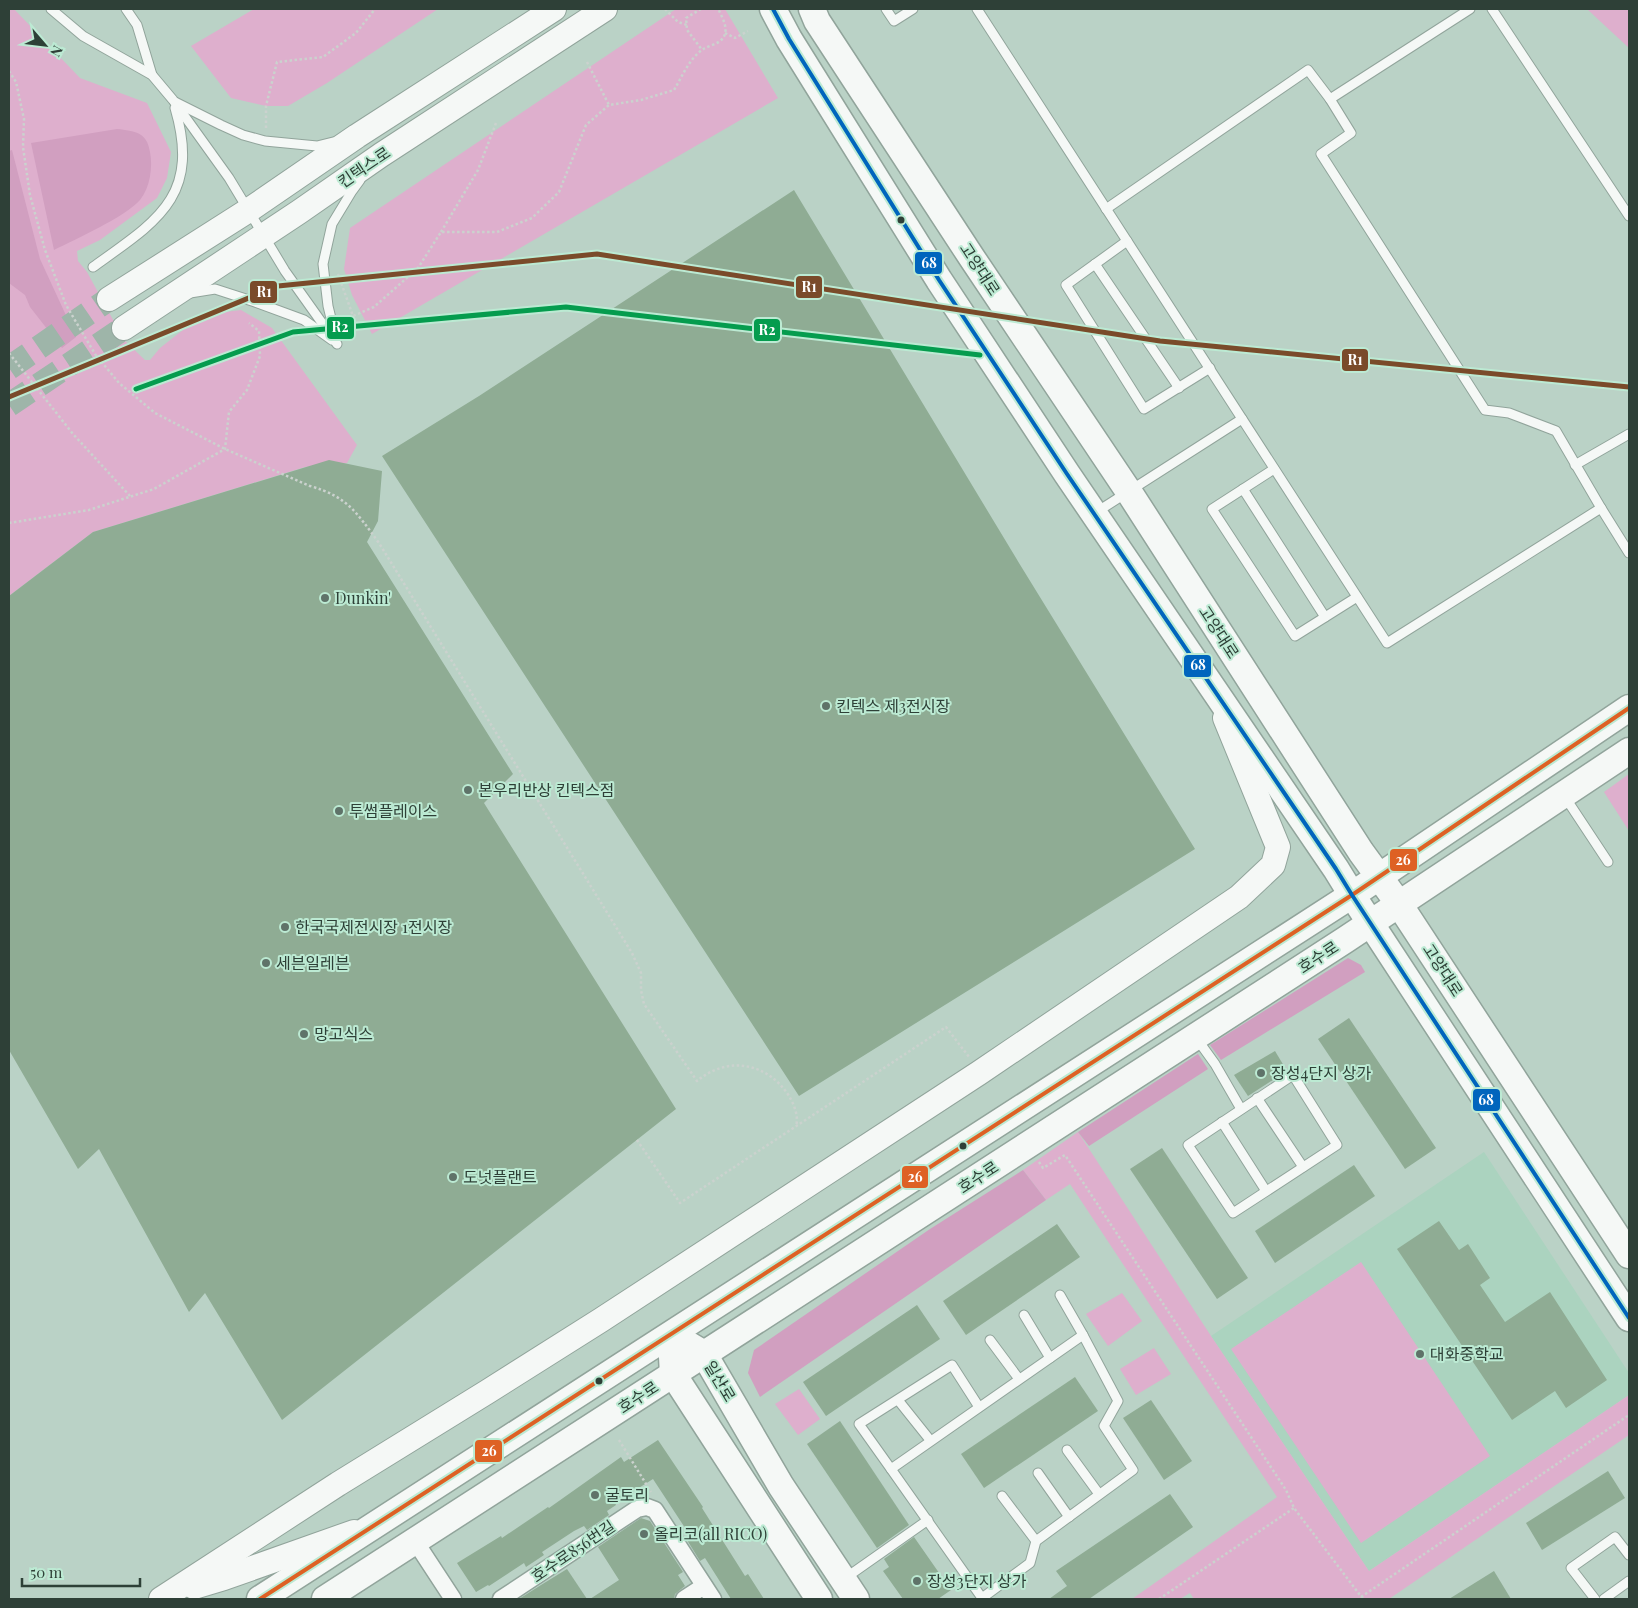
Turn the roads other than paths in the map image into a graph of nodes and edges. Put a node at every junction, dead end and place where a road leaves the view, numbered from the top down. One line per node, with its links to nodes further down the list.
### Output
1 (50, 9): 14 (lane)
2 (126, 9): 14 (lane)
3 (554, 9): 17 (main road, 킨텍스로)
4 (605, 9): 18 (main road, 킨텍스로)
5 (773, 9): 13 (main road)
6 (812, 9): 37 (main road, 고양대로)
7 (886, 9): 8 (lane)
8 (913, 9)
9 (977, 9): 19 (lane)
10 (1470, 9): 15 (lane)
11 (1492, 9): 21 (lane)
12 (753, 20): 13 (main road)
13 (789, 38): 39 (main road)
14 (152, 75): 16 (lane)
15 (1330, 99): 19 (lane); 34 (lane)
16 (173, 100): 17 (lane); 20 (lane); 25 (lane)
17 (357, 136): 20 (main road, 킨텍스로)
18 (381, 155): 22 (main road, 킨텍스로); 29 (lane)
19 (1106, 209): 23 (lane)
20 (249, 210): 22 (lane); 27 (main road, 킨텍스로)
21 (1629, 216)
22 (264, 235): 26 (main road, 킨텍스로); 29 (lane)
23 (1127, 241): 24 (lane); 30 (lane)
24 (1096, 264): 31 (lane); 31 (lane)
25 (93, 268)
26 (172, 296): 28 (main road, 킨텍스로); 29 (lane)
27 (109, 299)
28 (124, 328)
29 (337, 344)
30 (1210, 368): 31 (lane); 32 (lane)
31 (1179, 388)
32 (1242, 419): 35 (lane); 37 (lane)
33 (1629, 434): 34 (lane)
34 (1575, 464): 38 (lane)
35 (1274, 468): 36 (lane); 41 (lane)
36 (1243, 489): 42 (lane); 42 (lane)
37 (1128, 492): 39 (lane); 48 (main road, 고양대로)
38 (1601, 508): 40 (lane); 41 (lane)
39 (1094, 514): 43 (main road)
40 (1629, 553)
41 (1357, 596): 42 (lane)
42 (1325, 617)
43 (1214, 691): 49 (main road); 90 (main road)
44 (1629, 708): 48 (main road, 호수로)
45 (1629, 751): 46 (main road, 호수로)
46 (1563, 795): 47 (lane); 50 (main road, 호수로)
47 (1608, 862)
48 (1378, 877): 49 (main road, 호수로); 50 (main road, 고양대로)
49 (1352, 896): 51 (main road); 62 (main road, 호수로)
50 (1399, 904): 51 (main road, 호수로); 58 (main road, 고양대로)
51 (1370, 923): 52 (main road, 호수로); 61 (main road)
52 (1196, 1036): 54 (lane); 65 (main road, 호수로)
53 (1257, 1098): 54 (lane); 56 (lane); 56 (lane)
54 (1241, 1109): 55 (lane)
55 (1222, 1122): 57 (lane); 57 (lane)
56 (1303, 1167): 57 (lane)
57 (1266, 1192)
58 (1629, 1255)
59 (1060, 1295): 63 (lane)
60 (1024, 1315): 66 (lane)
61 (1629, 1318)
62 (671, 1334): 65 (main road, 일산로); 67 (main road); 69 (main road, 호수로)
63 (1083, 1335): 66 (lane); 79 (lane)
64 (990, 1340): 68 (lane)
65 (704, 1354): 67 (main road, 호수로); 78 (main road, 일산로)
66 (1050, 1358): 68 (lane)
67 (673, 1374): 74 (main road); 75 (main road, 호수로)
68 (1018, 1379): 71 (lane)
69 (590, 1387): 75 (main road); 83 (main road, 호수로)
70 (898, 1400): 71 (lane); 72 (lane); 76 (lane)
71 (979, 1408): 72 (lane)
72 (930, 1440): 76 (lane)
73 (1067, 1450): 79 (lane)
74 (725, 1455): 78 (main road); 96 (main road)
75 (545, 1457): 84 (main road, 호수로)
76 (891, 1469): 82 (lane)
77 (1038, 1473): 81 (lane)
78 (775, 1475): 88 (main road, 일산로)
79 (1099, 1494): 81 (lane)
80 (1002, 1496): 85 (lane)
81 (1069, 1517): 85 (lane)
82 (928, 1520): 85 (lane); 88 (lane)
83 (377, 1524): 90 (main road); 91 (main road, 호수로)
84 (415, 1541): 92 (main road, 호수로); 93 (street)
85 (1036, 1541)
86 (1629, 1555): 97 (lane)
87 (1629, 1581): 98 (lane)
88 (850, 1589)
89 (708, 1593): 94 (street, 호수로856번길); 95 (street)
90 (164, 1597)
91 (260, 1599)
92 (325, 1599)
93 (453, 1599)
94 (501, 1599)
95 (684, 1599)
96 (819, 1599)
97 (1595, 1599)
98 (1604, 1599)

